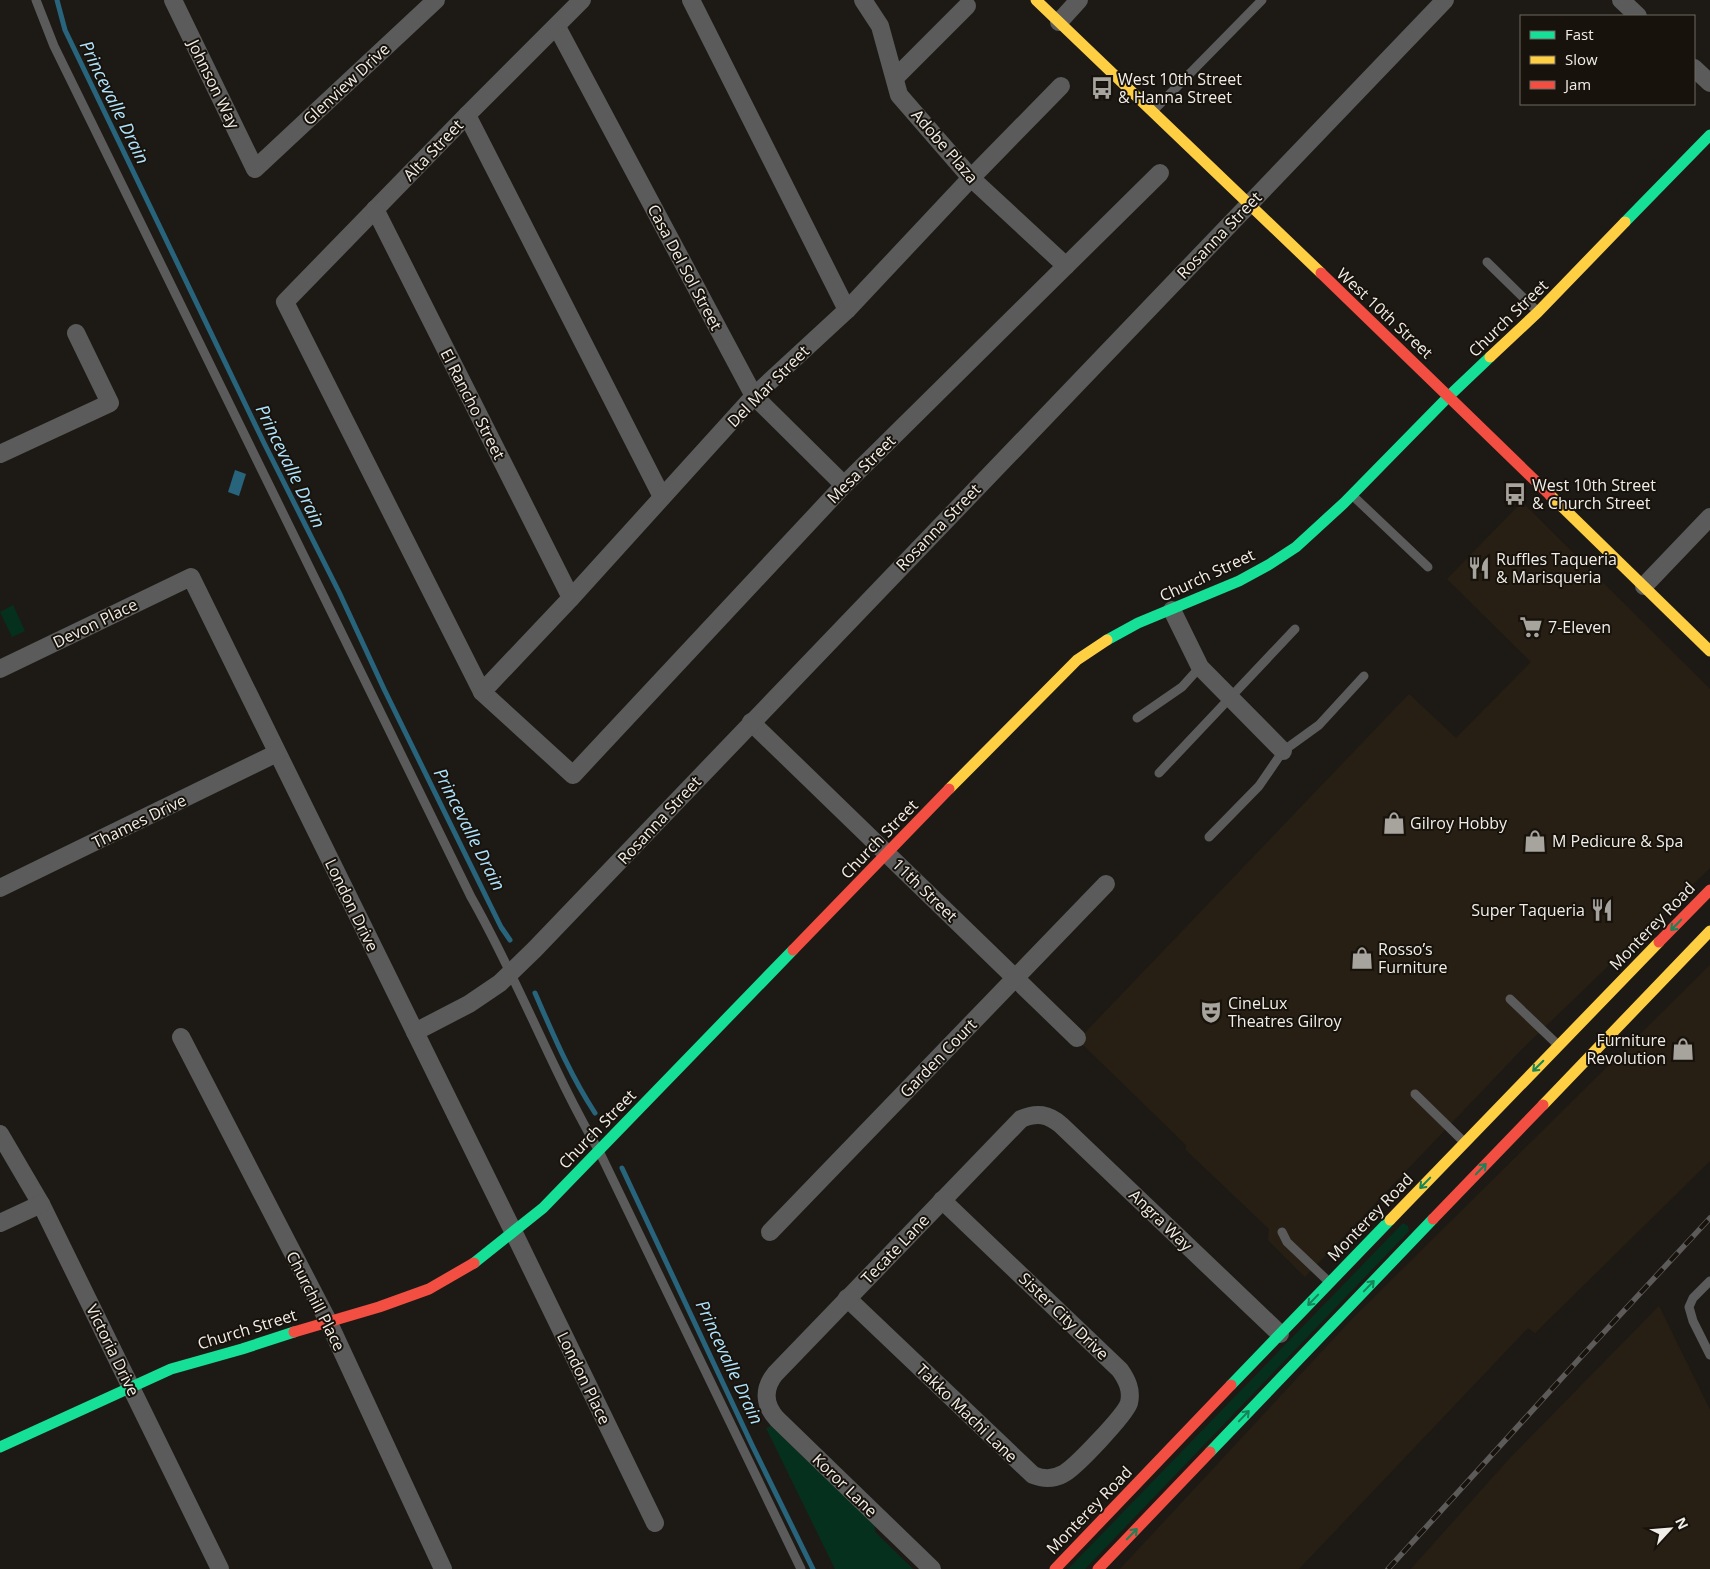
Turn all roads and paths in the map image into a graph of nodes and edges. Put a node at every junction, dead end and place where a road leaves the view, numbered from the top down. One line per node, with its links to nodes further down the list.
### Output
1 (36, 0): 63 (lane)
2 (173, 0): 23 (street, Johnson Way)
3 (436, 0): 23 (street, Glenview Drive)
4 (582, 0): 15 (street, Alta Street)
5 (691, 0): 30 (street)
6 (863, 0): 17 (street, Adobe Plaza)
7 (1036, 0): 14 (street, West 10th Street)
8 (1079, 0): 14 (street)
9 (1262, 0): 20 (lane)
10 (1445, 0): 26 (street, Rosanna Street)
11 (1621, 0): 13 (street)
12 (967, 6): 17 (street)
13 (1637, 15)
14 (1059, 22): 20 (street, West 10th Street)
15 (557, 27): 21 (street, Alta Street); 33 (street, Casa Del Sol Street)
16 (1695, 69): 18 (street)
17 (895, 78): 25 (street, Adobe Plaza)
18 (1710, 83)
19 (1061, 86): 25 (street, Del Mar Street)
20 (1152, 112): 26 (street, West 10th Street)
21 (467, 115): 27 (street, Alta Street); 38 (street)
22 (1710, 135): 31 (street, Church Street)
23 (255, 169)
24 (1160, 174): 29 (street, Mesa Street)
25 (971, 178): 29 (street, Adobe Plaza); 30 (street, Del Mar Street)
26 (1248, 204): 34 (street, West 10th Street); 53 (street, Rosanna Street)
27 (375, 209): 43 (street, El Rancho Street); 50 (street, Alta Street)
28 (1487, 262): 31 (lane)
29 (1066, 266): 36 (street, Mesa Street)
30 (847, 310): 33 (street, Del Mar Street)
31 (1538, 312): 34 (street, Church Street)
32 (76, 333): 35 (street)
33 (754, 396): 36 (street, Casa Del Sol Street); 38 (street, Del Mar Street)
34 (1449, 396): 37 (street, Church Street); 42 (street, West 10th Street)
35 (0, 454)
36 (844, 486): 50 (street, Mesa Street)
37 (1352, 495): 40 (lane); 44 (street, Church Street)
38 (662, 497): 43 (street, Del Mar Street)
39 (1710, 517): 42 (street)
40 (1428, 567)
41 (191, 577): 48 (street, Devon Place); 55 (street, London Drive)
42 (1644, 586): 46 (street, West 10th Street)
43 (571, 598): 50 (street, Del Mar Street)
44 (1172, 610): 47 (street); 58 (street, Church Street)
45 (1295, 629): 51 (lane)
46 (1710, 651)
47 (1200, 668): 51 (street); 52 (lane)
48 (0, 669)
49 (1364, 676): 54 (lane)
50 (482, 692)
51 (1230, 698): 54 (street); 56 (lane)
52 (1136, 718)
53 (751, 722): 58 (street, 11th Street); 63 (street, Rosanna Street)
54 (1283, 751): 57 (lane)
55 (277, 753): 60 (street, Thames Drive); 66 (street, London Drive)
56 (1159, 773)
57 (1209, 837)
58 (887, 854): 64 (street, 11th Street); 74 (street, Church Street)
59 (1106, 884): 64 (street, Garden Court)
60 (0, 888)
61 (1710, 890): 69 (street, Monterey Road, one-way to 69)
62 (1710, 931): 97 (street, one-way to 62)
63 (510, 973): 66 (street, Rosanna Street); 74 (lane)
64 (1015, 978): 68 (street, 11th Street); 78 (street, Garden Court)
65 (1510, 999): 69 (lane)
66 (415, 1032): 80 (street, London Drive)
67 (181, 1038): 84 (street, Churchill Place)
68 (1076, 1038)
69 (1558, 1046): 73 (street, Monterey Road, one-way to 73)
70 (1416, 1094): 73 (lane)
71 (1038, 1114): 75 (street, Tecate Lane); 85 (street, Angra Way)
72 (0, 1134): 76 (street, Victoria Drive)
73 (1464, 1142): 82 (street, Monterey Road, one-way to 82)
74 (599, 1151): 80 (street, Church Street); 94 (lane)
75 (942, 1200): 83 (street, Tecate Lane); 89 (street, Sister City Drive)
76 (41, 1204): 77 (street); 87 (street, Victoria Drive)
77 (0, 1224)
78 (770, 1232)
79 (1282, 1232): 82 (lane)
80 (514, 1233): 84 (street, Church Street); 91 (street, London Place)
81 (1710, 1280): 86 (lane)
82 (1330, 1282): 85 (street, Monterey Road, one-way to 85)
83 (848, 1298): 88 (street, Tecate Lane); 89 (street, Takko Machi Lane)
84 (328, 1321): 87 (street, Church Street); 93 (street, Churchill Place)
85 (1280, 1334): 96 (street, Monterey Road)
86 (1710, 1355)
87 (132, 1386): 90 (street, Church Street); 92 (street, Victoria Drive)
88 (766, 1397): 95 (street, Koror Lane)
89 (1094, 1444)
90 (0, 1447)
91 (655, 1523)
92 (220, 1569)
93 (443, 1569)
94 (800, 1569)
95 (932, 1569)
96 (1055, 1569)
97 (1098, 1569)

